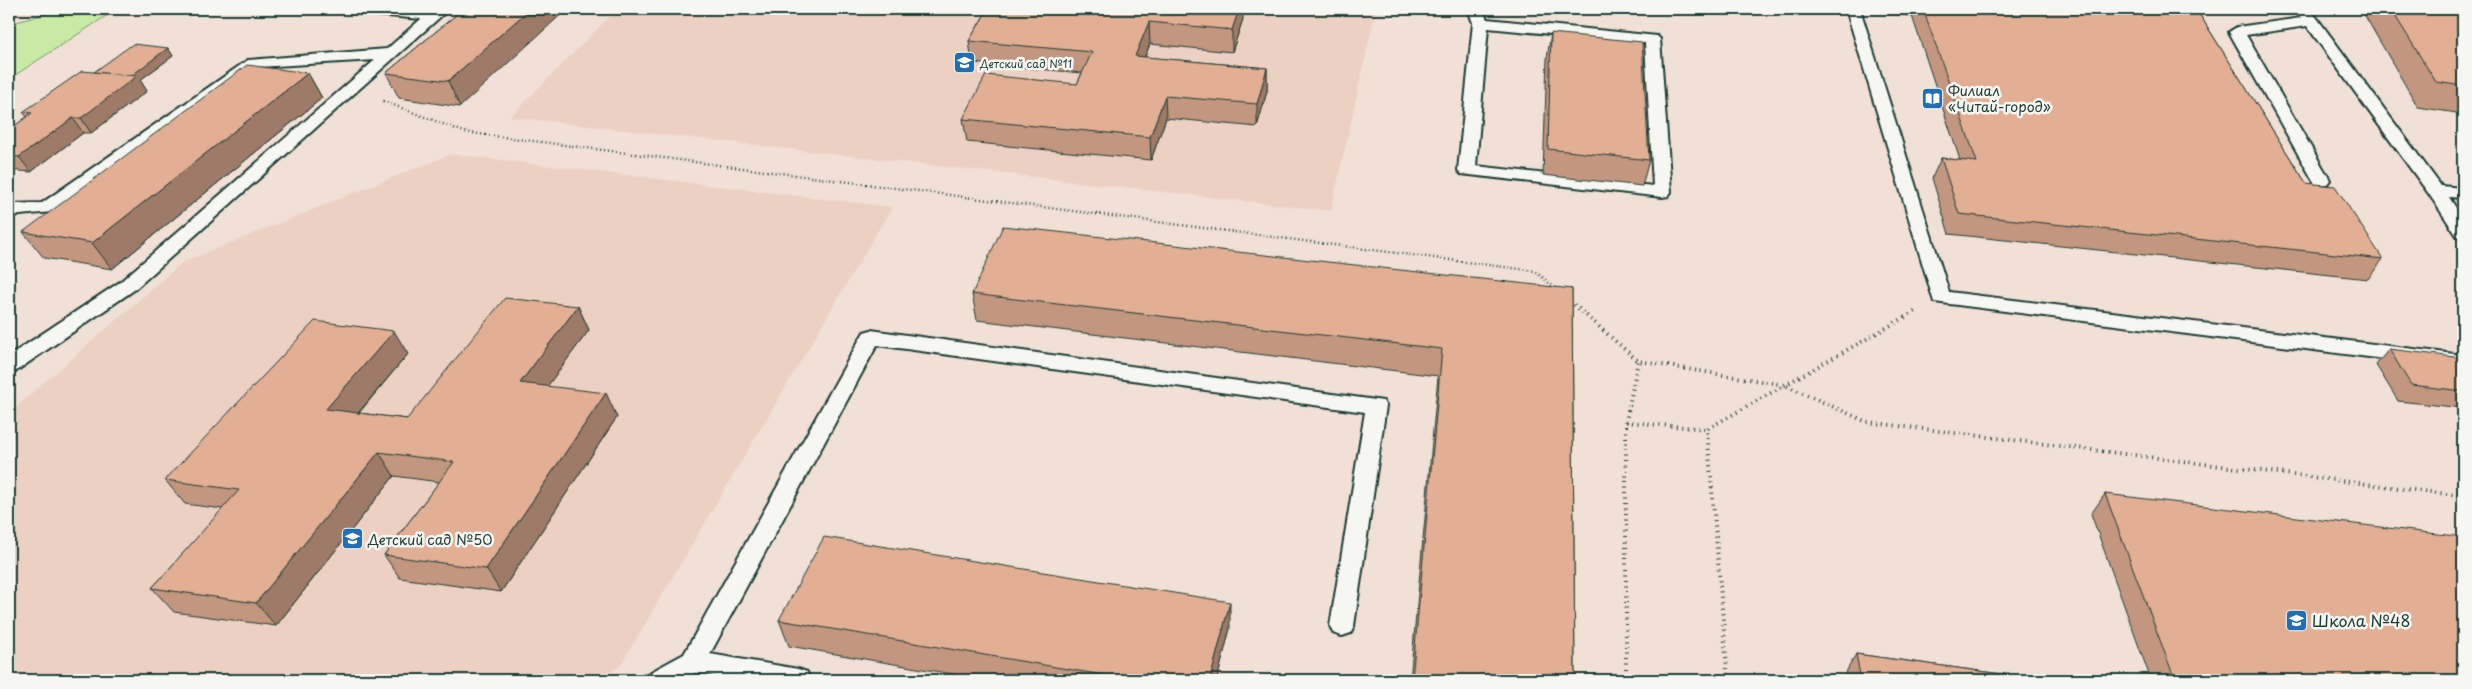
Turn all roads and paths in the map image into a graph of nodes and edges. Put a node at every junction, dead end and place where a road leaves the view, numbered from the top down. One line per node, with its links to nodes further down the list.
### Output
1 (354, 9): 3 (lane)
2 (1853, 9): 15 (lane)
3 (438, 12): 6 (lane)
4 (2307, 15): 8 (lane); 9 (lane)
5 (1478, 16): 5 (lane)
6 (389, 54): 7 (lane); 11 (lane)
7 (350, 88): 13 (path); 18 (lane)
8 (2322, 180)
9 (2436, 191): 10 (lane); 12 (lane)
10 (2463, 193)
11 (9, 210)
12 (2463, 232)
13 (1557, 291)
14 (1565, 297): 16 (path)
15 (1941, 297): 17 (lane); 19 (path)
16 (1638, 361): 19 (path); 20 (path)
17 (2463, 362)
18 (9, 366)
19 (1785, 385): 21 (path); 22 (path)
20 (1626, 422): 21 (path); 27 (path)
21 (1707, 429): 28 (path)
22 (2463, 496)
23 (1342, 626): 24 (lane)
24 (693, 662): 25 (lane); 26 (lane)
25 (660, 680)
26 (798, 680)
27 (1626, 680)
28 (1728, 680)

